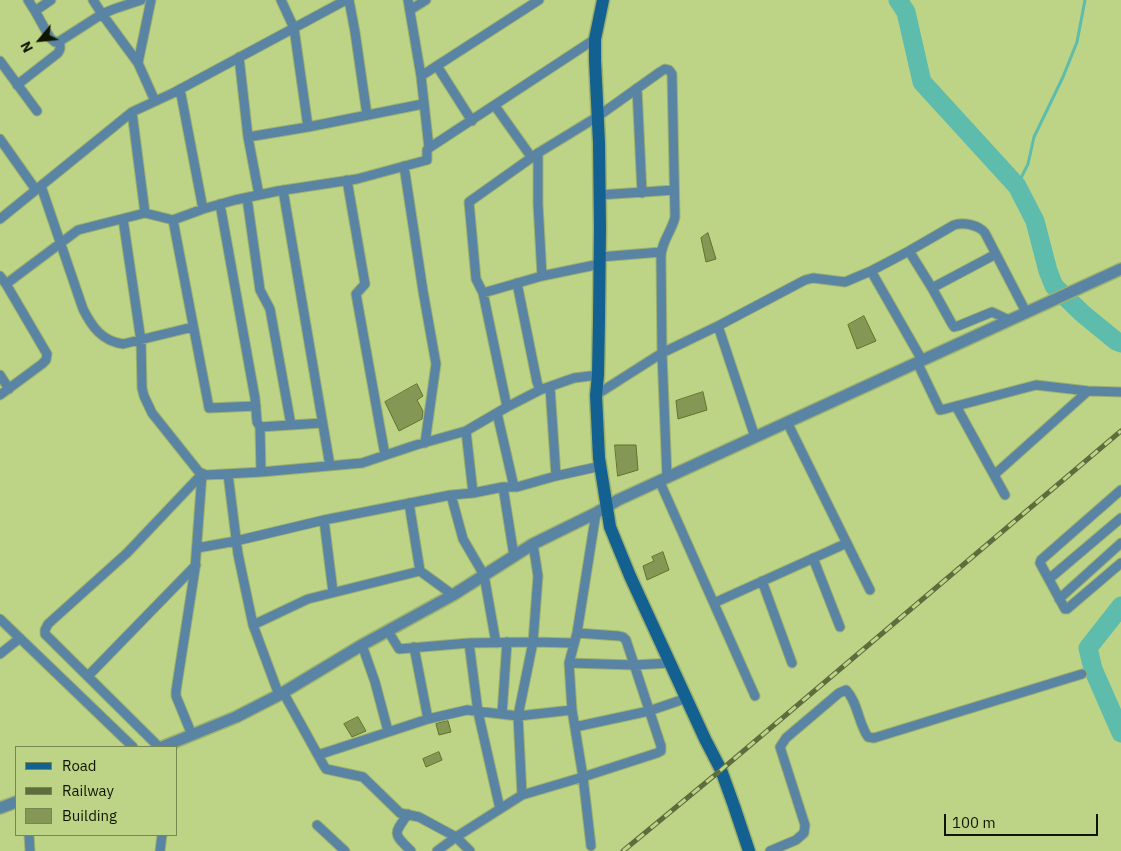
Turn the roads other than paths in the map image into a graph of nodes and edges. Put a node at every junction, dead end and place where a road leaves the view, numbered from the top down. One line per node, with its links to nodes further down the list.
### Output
1 (28, 0): 13 (street)
2 (51, 0): 13 (street)
3 (93, 0): 14 (street)
4 (141, 0): 14 (street)
5 (151, 0): 20 (street)
6 (281, 0): 15 (street)
7 (348, 0): 15 (street); 31 (street)
8 (408, 0): 12 (street)
9 (426, 0): 12 (street)
10 (539, 0): 21 (street)
11 (603, 0): 16 (main road)
12 (410, 10): 22 (street)
13 (35, 11): 17 (street)
14 (102, 14): 17 (street); 20 (street)
15 (294, 28): 18 (street); 34 (street)
16 (595, 39): 28 (street); 32 (main road)
17 (60, 41): 23 (street)
18 (239, 58): 25 (street); 35 (street)
19 (0, 61): 23 (street)
20 (138, 63): 26 (street)
21 (437, 66): 22 (street); 33 (street)
22 (421, 76): 27 (street)
23 (17, 85): 29 (street)
24 (637, 88): 32 (street); 43 (street); 44 (street)
25 (180, 89): 26 (street); 49 (street)
26 (155, 101): 30 (street)
27 (423, 104): 31 (street); 37 (street)
28 (495, 106): 33 (street); 38 (street)
29 (37, 111)
30 (132, 112): 41 (street); 50 (street)
31 (367, 116): 34 (street)
32 (597, 117): 38 (street); 46 (main road)
33 (472, 121): 37 (street)
34 (308, 127): 35 (street)
35 (248, 137): 45 (street)
36 (0, 139): 41 (street)
37 (429, 148): 39 (street)
38 (535, 156): 62 (street); 66 (street)
39 (404, 166): 40 (street); 93 (street)
40 (347, 180): 42 (street); 94 (street)
41 (38, 188): 51 (street); 54 (street)
42 (283, 190): 45 (street); 88 (street)
43 (674, 190): 44 (street); 56 (street)
44 (642, 192): 46 (street)
45 (259, 195): 47 (street)
46 (599, 195): 58 (main road)
47 (247, 198): 48 (street); 89 (street)
48 (220, 204): 49 (street); 83 (street)
49 (203, 209): 53 (street)
50 (145, 213): 52 (street); 53 (street)
51 (1, 217)
52 (123, 218): 54 (street); 71 (street)
53 (174, 220): 70 (street)
54 (60, 243): 64 (street); 71 (street)
55 (909, 251): 57 (street); 60 (street); 65 (street)
56 (661, 252): 58 (street); 72 (street)
57 (996, 254): 65 (street); 67 (street)
58 (600, 260): 62 (street); 75 (main road)
59 (1121, 269): 67 (street)
60 (871, 271): 69 (street); 73 (street)
61 (0, 276): 64 (street)
62 (542, 276): 63 (street)
63 (517, 283): 66 (street); 78 (street)
64 (6, 284): 77 (street)
65 (932, 288): 68 (street)
66 (483, 293): 85 (street)
67 (1026, 312): 68 (street)
68 (1009, 320): 73 (street)
69 (718, 326): 72 (street); 92 (street)
70 (194, 327): 71 (street); 83 (street)
71 (141, 341): 98 (street)
72 (662, 353): 82 (street); 102 (street)
73 (920, 361): 84 (street); 87 (street)
74 (0, 375): 77 (street)
75 (598, 375): 76 (street); 82 (main road)
76 (550, 387): 78 (street); 101 (street)
77 (9, 388): 81 (street)
78 (540, 390): 85 (street)
79 (1088, 391): 80 (street); 84 (street); 100 (street)
80 (1121, 392)
81 (0, 395)
82 (596, 395): 96 (main road)
83 (256, 406): 90 (street)
84 (956, 406): 100 (street)
85 (507, 407): 86 (street)
86 (497, 413): 91 (street); 104 (street)
87 (787, 422): 92 (street); 115 (street)
88 (322, 423): 89 (street); 95 (street)
89 (291, 425): 90 (street)
90 (260, 427): 97 (street)
91 (466, 431): 93 (street); 106 (street)
92 (755, 437): 102 (street)
93 (425, 442): 94 (street)
94 (385, 455): 95 (street)
95 (330, 466): 97 (street)
96 (601, 466): 101 (street); 110 (main road)
97 (261, 472): 99 (street)
98 (202, 474): 99 (street); 118 (street); 151 (street)
99 (228, 474): 114 (street)
100 (994, 475): 108 (street)
101 (556, 476): 104 (street)
102 (663, 479): 110 (street); 131 (street)
103 (503, 487): 104 (street); 106 (street); 119 (street)
104 (514, 487)
105 (1121, 490): 125 (street)
106 (473, 493): 107 (street)
107 (451, 495): 109 (street); 124 (street)
108 (1005, 495)
109 (409, 503): 113 (street); 123 (street)
110 (607, 506): 111 (street); 146 (main road)
111 (596, 513): 117 (street); 136 (street)
112 (1121, 518): 125 (street)
113 (324, 520): 114 (street); 128 (street)
114 (236, 541): 118 (street); 133 (street)
115 (847, 543): 120 (street); 127 (street)
116 (1121, 543): 130 (street)
117 (533, 544): 119 (street); 140 (street)
118 (197, 548): 122 (street)
119 (514, 556): 124 (street)
120 (813, 558): 126 (street); 134 (street)
121 (1121, 563): 130 (street)
122 (196, 565): 151 (street); 163 (street)
123 (420, 571): 128 (street); 129 (street)
124 (484, 575): 129 (street); 138 (street)
125 (1049, 579): 130 (street)
126 (762, 581): 131 (street); 147 (street)
127 (870, 590)
128 (333, 592): 133 (street)
129 (453, 595): 135 (street)
130 (1059, 599)
131 (714, 603): 153 (street)
132 (0, 619): 137 (street)
133 (253, 625): 152 (street)
134 (840, 627)
135 (388, 631): 143 (street); 144 (street)
136 (577, 633): 142 (street); 149 (street)
137 (20, 638): 145 (street); 164 (street)
138 (496, 642): 139 (street); 141 (street)
139 (507, 642): 140 (street); 158 (street)
140 (533, 642): 142 (street); 159 (street)
141 (469, 643): 144 (street); 157 (street)
142 (574, 643): 148 (street)
143 (362, 645): 152 (street); 162 (street)
144 (414, 647): 160 (street)
145 (0, 654)
146 (670, 663): 149 (street); 154 (main road)
147 (792, 663)
148 (569, 664): 149 (street); 155 (street)
149 (634, 665): 156 (street)
150 (1082, 674): 186 (street)
151 (88, 676): 165 (street)
152 (281, 694): 163 (street); 167 (street)
153 (755, 696)
154 (687, 698): 156 (street); 179 (main road)
155 (572, 710): 159 (street); 161 (street)
156 (649, 711): 161 (street); 168 (street)
157 (478, 712): 158 (street); 160 (street); 172 (street)
158 (502, 714): 159 (street)
159 (518, 716): 169 (street)
160 (428, 719): 162 (street)
161 (575, 727): 168 (street)
162 (388, 731): 167 (street)
163 (192, 735): 166 (street)
164 (132, 746)
165 (158, 746)
166 (164, 746)
167 (318, 755): 173 (street)
168 (584, 777): 169 (street); 178 (street)
169 (522, 795): 172 (street)
170 (15, 802): 171 (street)
171 (0, 808)
172 (500, 809): 177 (street)
173 (408, 814): 177 (street); 183 (street)
174 (317, 825): 182 (street)
175 (29, 836): 180 (street)
176 (162, 836): 181 (street)
177 (456, 837): 184 (street); 185 (street)
178 (591, 846)
179 (745, 850)
180 (30, 851)
181 (160, 851)
182 (345, 851)
183 (411, 851)
184 (436, 851)
185 (470, 851)
186 (770, 851)

